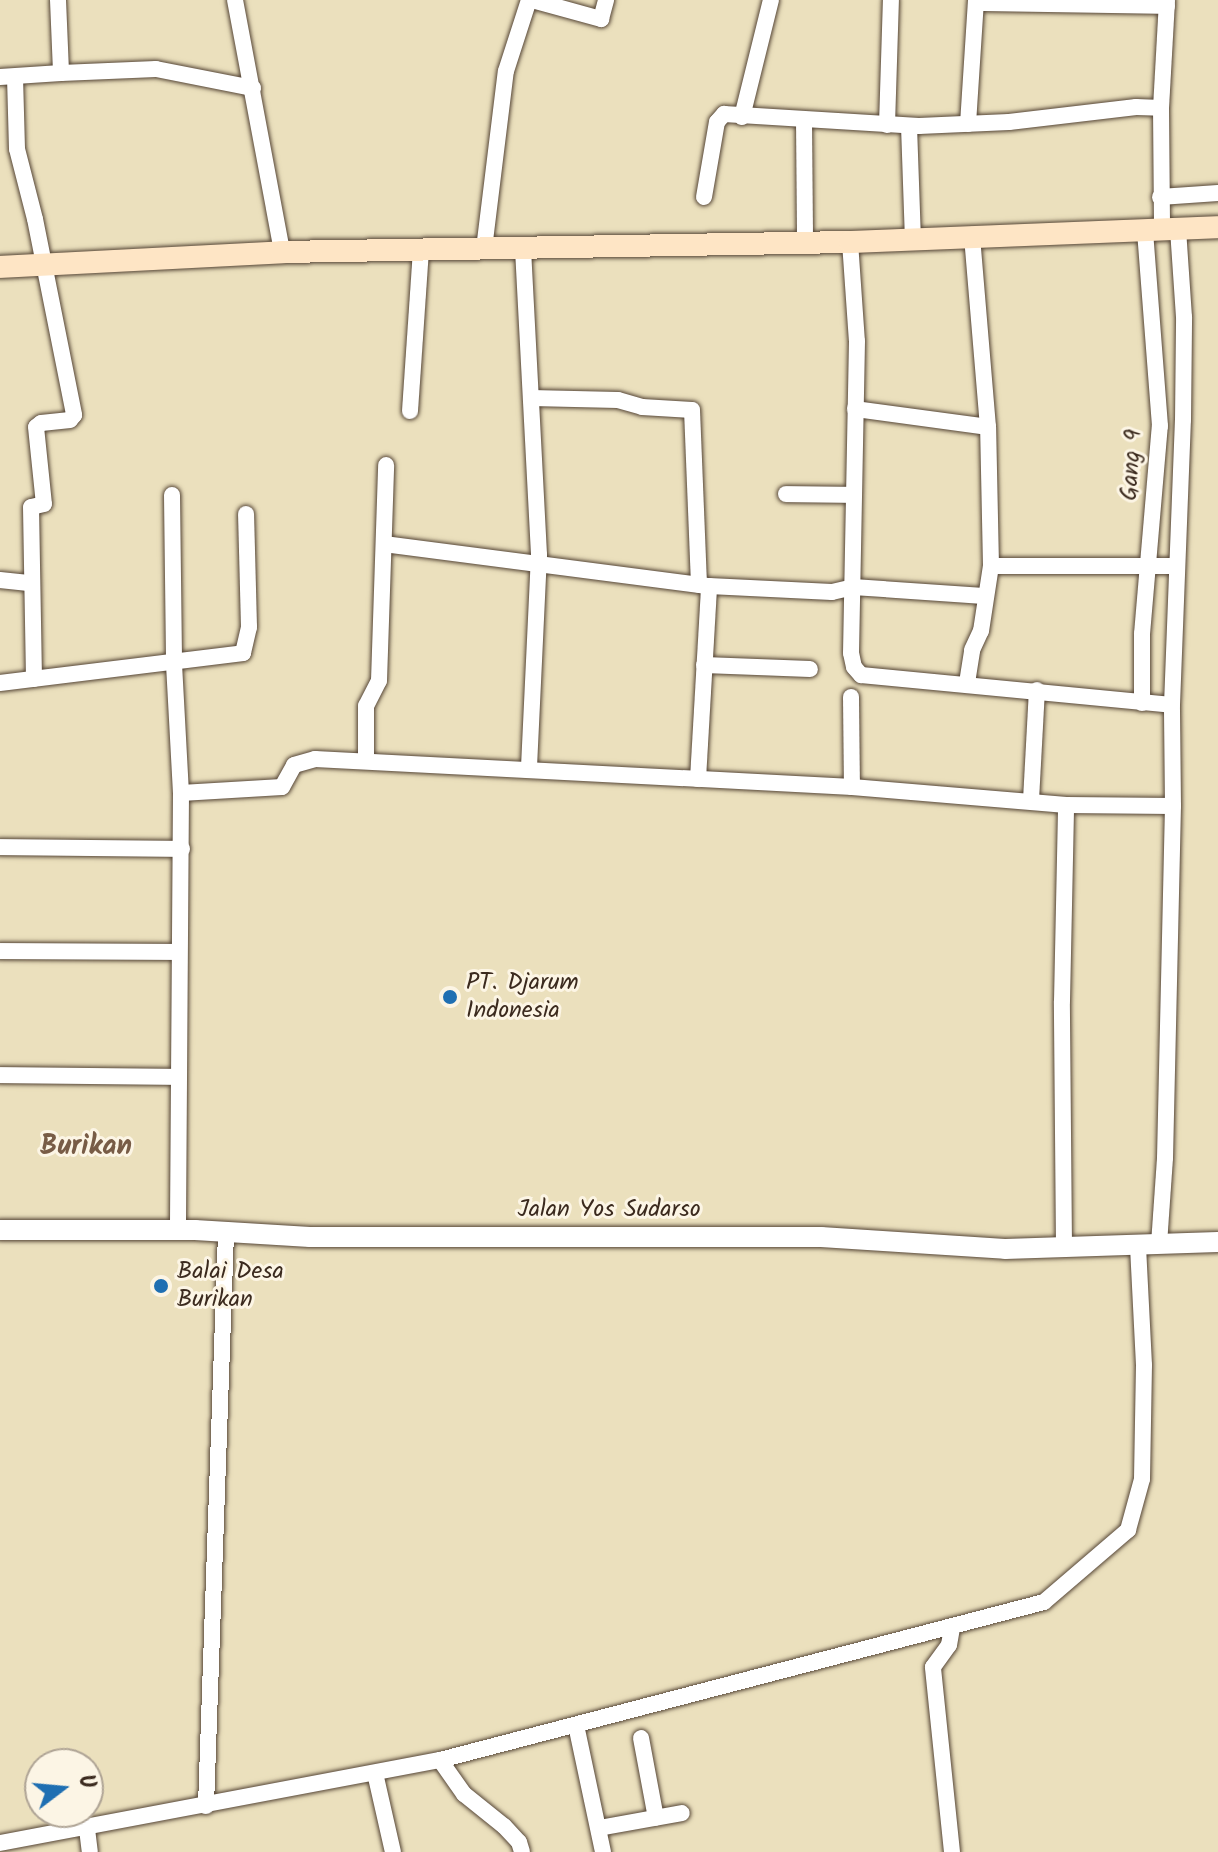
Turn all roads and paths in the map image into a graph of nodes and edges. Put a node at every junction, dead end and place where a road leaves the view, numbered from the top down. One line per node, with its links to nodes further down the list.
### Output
1 (58, 0): 9 (street)
2 (235, 0): 11 (street)
3 (531, 0): 4 (street); 27 (street)
4 (606, 0)
5 (771, 0): 13 (street)
6 (891, 0): 16 (street)
7 (976, 1): 8 (street); 15 (street)
8 (1167, 3): 12 (street)
9 (61, 73): 10 (street); 11 (street)
10 (7, 77): 31 (street)
11 (253, 88): 30 (street)
12 (1161, 108): 15 (street); 20 (street)
13 (742, 117): 14 (street); 19 (street)
14 (804, 120): 16 (street); 26 (street)
15 (968, 124): 17 (street)
16 (887, 125): 17 (street)
17 (909, 126): 24 (street)
18 (1218, 193): 20 (street)
19 (704, 197)
20 (1160, 197): 22 (street)
21 (1218, 227): 22 (main road)
22 (1161, 230): 23 (main road); 45 (street); 46 (street, Gang 9)
23 (972, 235): 24 (main road); 36 (street)
24 (913, 239): 25 (main road)
25 (850, 242): 26 (main road); 34 (street)
26 (805, 243): 28 (main road)
27 (484, 249): 28 (main road); 29 (main road)
28 (523, 249): 33 (street)
29 (421, 250): 30 (main road); 35 (street)
30 (282, 252): 31 (main road)
31 (43, 264): 32 (main road); 48 (street)
32 (0, 267)
33 (531, 398): 43 (street); 49 (street)
34 (855, 409): 36 (street); 40 (street)
35 (410, 411)
36 (988, 427): 44 (street)
37 (386, 465): 42 (street)
38 (786, 494): 40 (street)
39 (172, 495): 52 (street)
40 (854, 495): 50 (street)
41 (246, 514): 52 (street)
42 (384, 544): 43 (street); 62 (street)
43 (538, 563): 49 (street); 63 (street)
44 (991, 566): 46 (street); 51 (street)
45 (1177, 566): 46 (street); 61 (street)
46 (1147, 568): 60 (street, Gang 9)
47 (0, 580): 48 (street)
48 (31, 583): 55 (street)
49 (704, 586): 50 (street); 53 (street)
50 (853, 587): 51 (street); 57 (street)
51 (984, 596): 57 (street)
52 (174, 664): 55 (street); 66 (street)
53 (704, 665): 54 (street); 64 (street)
54 (810, 669)
55 (34, 679): 56 (street)
56 (0, 683)
57 (967, 683): 58 (street)
58 (1037, 690): 60 (street); 67 (street)
59 (851, 697): 65 (street)
60 (1142, 703): 61 (street)
61 (1172, 705): 69 (street)
62 (366, 761): 63 (street); 66 (street)
63 (529, 769): 64 (street)
64 (698, 779): 65 (street)
65 (852, 787): 67 (street)
66 (181, 793): 71 (street)
67 (1031, 800): 68 (street)
68 (1066, 805): 69 (street); 81 (street)
69 (1173, 806): 80 (street)
70 (0, 847): 71 (street)
71 (182, 849): 73 (street)
72 (0, 951): 73 (street)
73 (178, 952): 75 (street)
74 (0, 1075): 75 (street)
75 (179, 1077): 77 (street)
76 (0, 1230): 77 (street, Jalan Yos Sudarso)
77 (178, 1230): 78 (street, Jalan Yos Sudarso)
78 (226, 1232): 81 (street, Jalan Yos Sudarso); 87 (street)
79 (1218, 1242): 80 (street, Jalan Yos Sudarso)
80 (1149, 1244): 81 (street, Jalan Yos Sudarso); 82 (street)
81 (1064, 1247)
82 (952, 1628): 83 (street); 97 (street)
83 (576, 1725): 85 (street); 90 (street)
84 (641, 1738): 89 (street)
85 (440, 1760): 86 (street); 95 (street)
86 (375, 1773): 87 (street); 94 (street)
87 (206, 1806): 91 (street)
88 (682, 1813): 89 (street)
89 (656, 1818): 90 (street)
90 (599, 1828): 96 (street)
91 (87, 1829): 92 (street); 93 (street)
92 (0, 1843)
93 (90, 1852)
94 (393, 1852)
95 (522, 1852)
96 (603, 1852)
97 (952, 1852)

